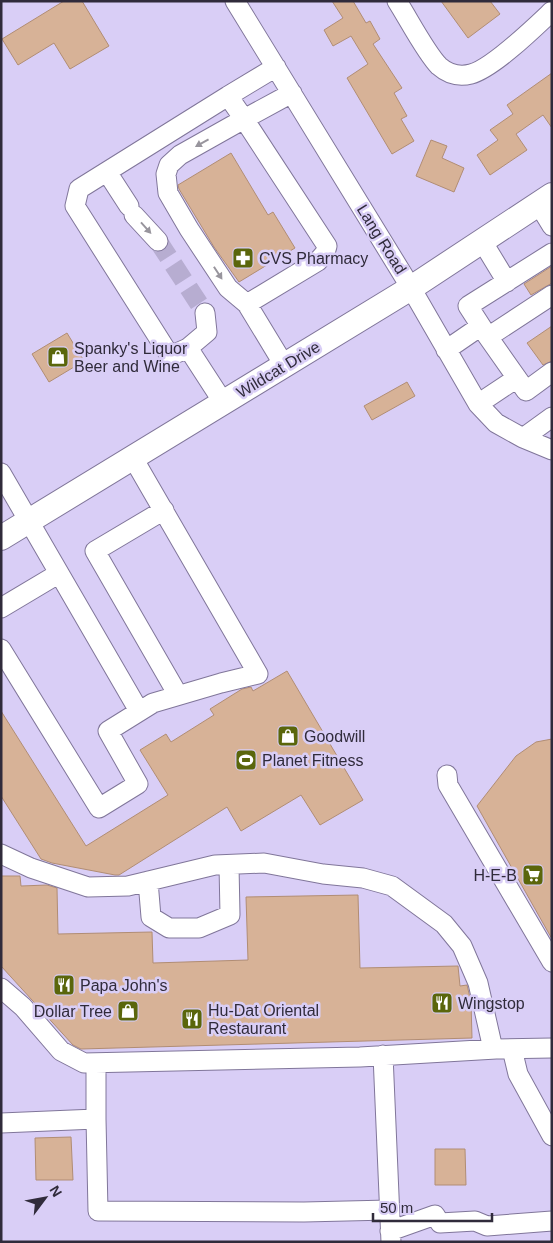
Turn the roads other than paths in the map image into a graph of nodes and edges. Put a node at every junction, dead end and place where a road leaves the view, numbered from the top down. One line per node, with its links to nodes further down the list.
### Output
1 (235, 1): 4 (street, Lang Road)
2 (397, 1): 3 (street)
3 (552, 11)
4 (276, 67): 5 (street, Lang Road); 6 (street)
5 (292, 93): 7 (street); 15 (street, Lang Road)
6 (228, 96): 7 (street); 8 (street)
7 (244, 119): 17 (street); 17 (street, one-way to 17)
8 (107, 172): 11 (street, one-way to 11); 20 (street)
9 (545, 199): 10 (street); 12 (main road, Wildcat Drive)
10 (552, 226)
11 (158, 241)
12 (482, 241): 14 (street); 15 (main road, Wildcat Drive)
13 (552, 253): 14 (street)
14 (507, 282): 19 (street)
15 (412, 288): 21 (street, Lang Road); 22 (main road, Wildcat Drive)
16 (552, 295): 19 (street)
17 (247, 304): 22 (street)
18 (205, 313): 20 (street)
19 (484, 331): 21 (street); 24 (street)
20 (188, 348): 25 (street)
21 (446, 350): 26 (street, Lang Road)
22 (284, 365): 25 (main road, Wildcat Drive)
23 (552, 372): 24 (street)
24 (517, 378): 26 (street)
25 (223, 402): 30 (main road, Wildcat Drive)
26 (478, 404): 28 (street, Lang Road)
27 (552, 417): 28 (street)
28 (523, 438): 29 (street, Lang Road)
29 (552, 450)
30 (132, 458): 32 (street); 33 (main road, Wildcat Drive)
31 (1, 473): 33 (street)
32 (164, 510): 38 (street); 38 (street)
33 (29, 520): 34 (main road, Wildcat Drive); 35 (street)
34 (1, 538)
35 (58, 574): 36 (street); 39 (street)
36 (1, 608)
37 (1, 649): 39 (street)
38 (178, 695): 39 (street)
39 (139, 712)
40 (447, 775): 44 (street)
41 (1, 854): 43 (street)
42 (229, 865): 43 (street); 43 (street); 47 (street)
43 (148, 881)
44 (552, 962)
45 (1, 988): 49 (street)
46 (552, 1048): 47 (street)
47 (503, 1049): 48 (street); 52 (street)
48 (383, 1055): 49 (street); 53 (street)
49 (96, 1063): 50 (street)
50 (96, 1119): 51 (street); 53 (street)
51 (1, 1123)
52 (552, 1136)
53 (389, 1210): 55 (street)
54 (552, 1221): 55 (street)
55 (390, 1236)

